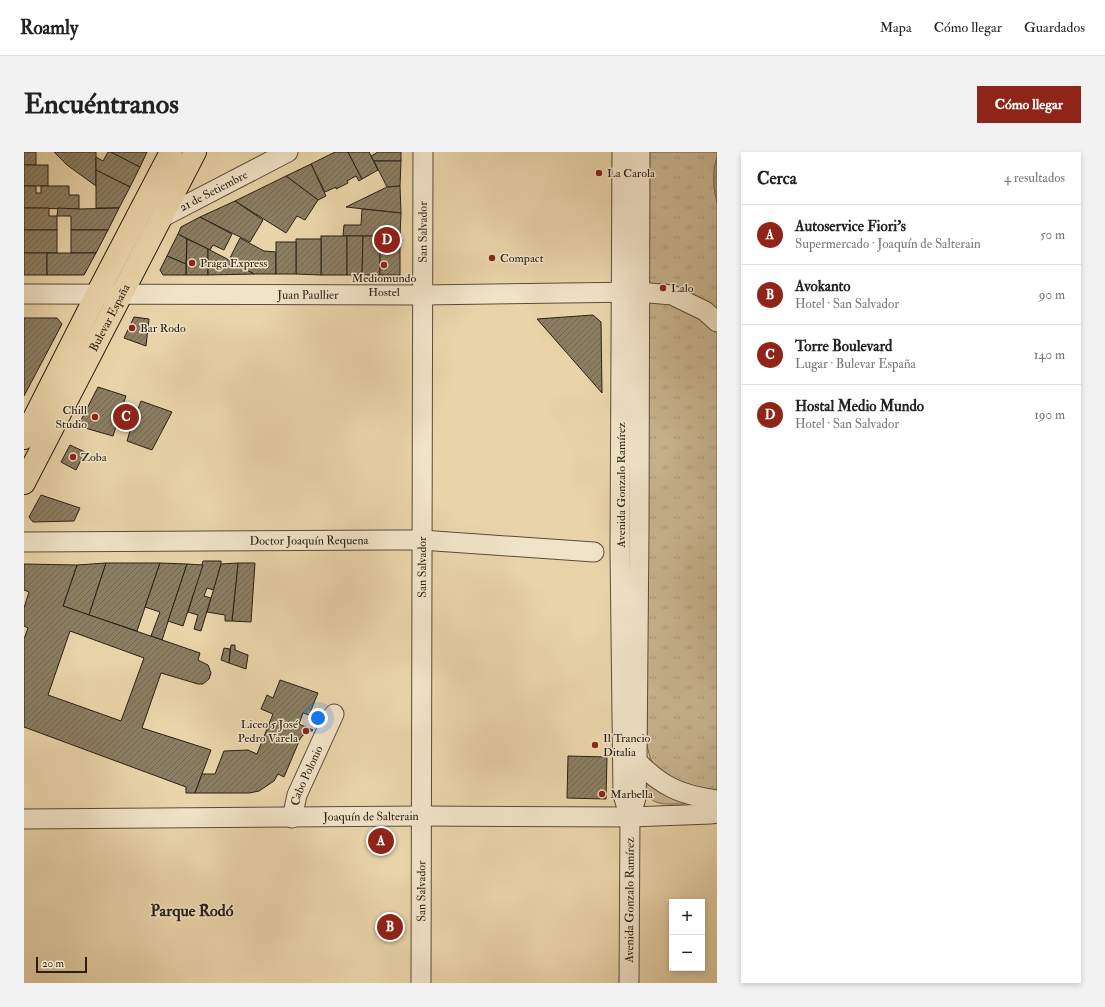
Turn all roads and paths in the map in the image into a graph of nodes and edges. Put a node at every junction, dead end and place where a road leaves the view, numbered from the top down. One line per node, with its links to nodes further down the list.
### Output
1 (171, 152): 10 (main road, Bulevar España)
2 (195, 152): 7 (main road, Bulevar España)
3 (288, 152): 7 (street, 21 de Setiembre)
4 (423, 152): 12 (street, San Salvador)
5 (622, 152): 8 (street, Avenida Gonzalo Ramírez)
6 (640, 152): 8 (street, Avenida Gonzalo Ramírez)
7 (161, 218): 11 (main road, Bulevar España)
8 (631, 292): 12 (street, Juan Paullier); 13 (street, Juan Paullier); 20 (street, Avenida Gonzalo Ramírez); 24 (street, Avenida Gonzalo Ramírez)
9 (24, 294): 10 (street, Juan Paullier)
10 (97, 294): 11 (street, Juan Paullier); 14 (main road, Bulevar España)
11 (121, 294): 12 (street, Juan Paullier); 15 (main road, Bulevar España)
12 (422, 295): 16 (street, San Salvador)
13 (716, 321)
14 (24, 438)
15 (24, 483)
16 (421, 540): 17 (street, Doctor Joaquín Requena); 18 (street, Doctor Joaquín Requena); 23 (street, San Salvador)
17 (24, 542)
18 (594, 552)
19 (334, 714): 25 (street, Cabo Polonio)
20 (637, 761): 21 (street); 24 (street, Avenida Gonzalo Ramírez)
21 (717, 800)
22 (717, 813): 24 (street, Joaquín de Salterain)
23 (422, 816): 24 (street, Joaquín de Salterain); 25 (street, Joaquín de Salterain); 27 (street, San Salvador)
24 (630, 817): 28 (street, Avenida Gonzalo Ramírez)
25 (292, 818): 26 (street, Joaquín de Salterain)
26 (24, 819)
27 (421, 983)
28 (629, 983)

